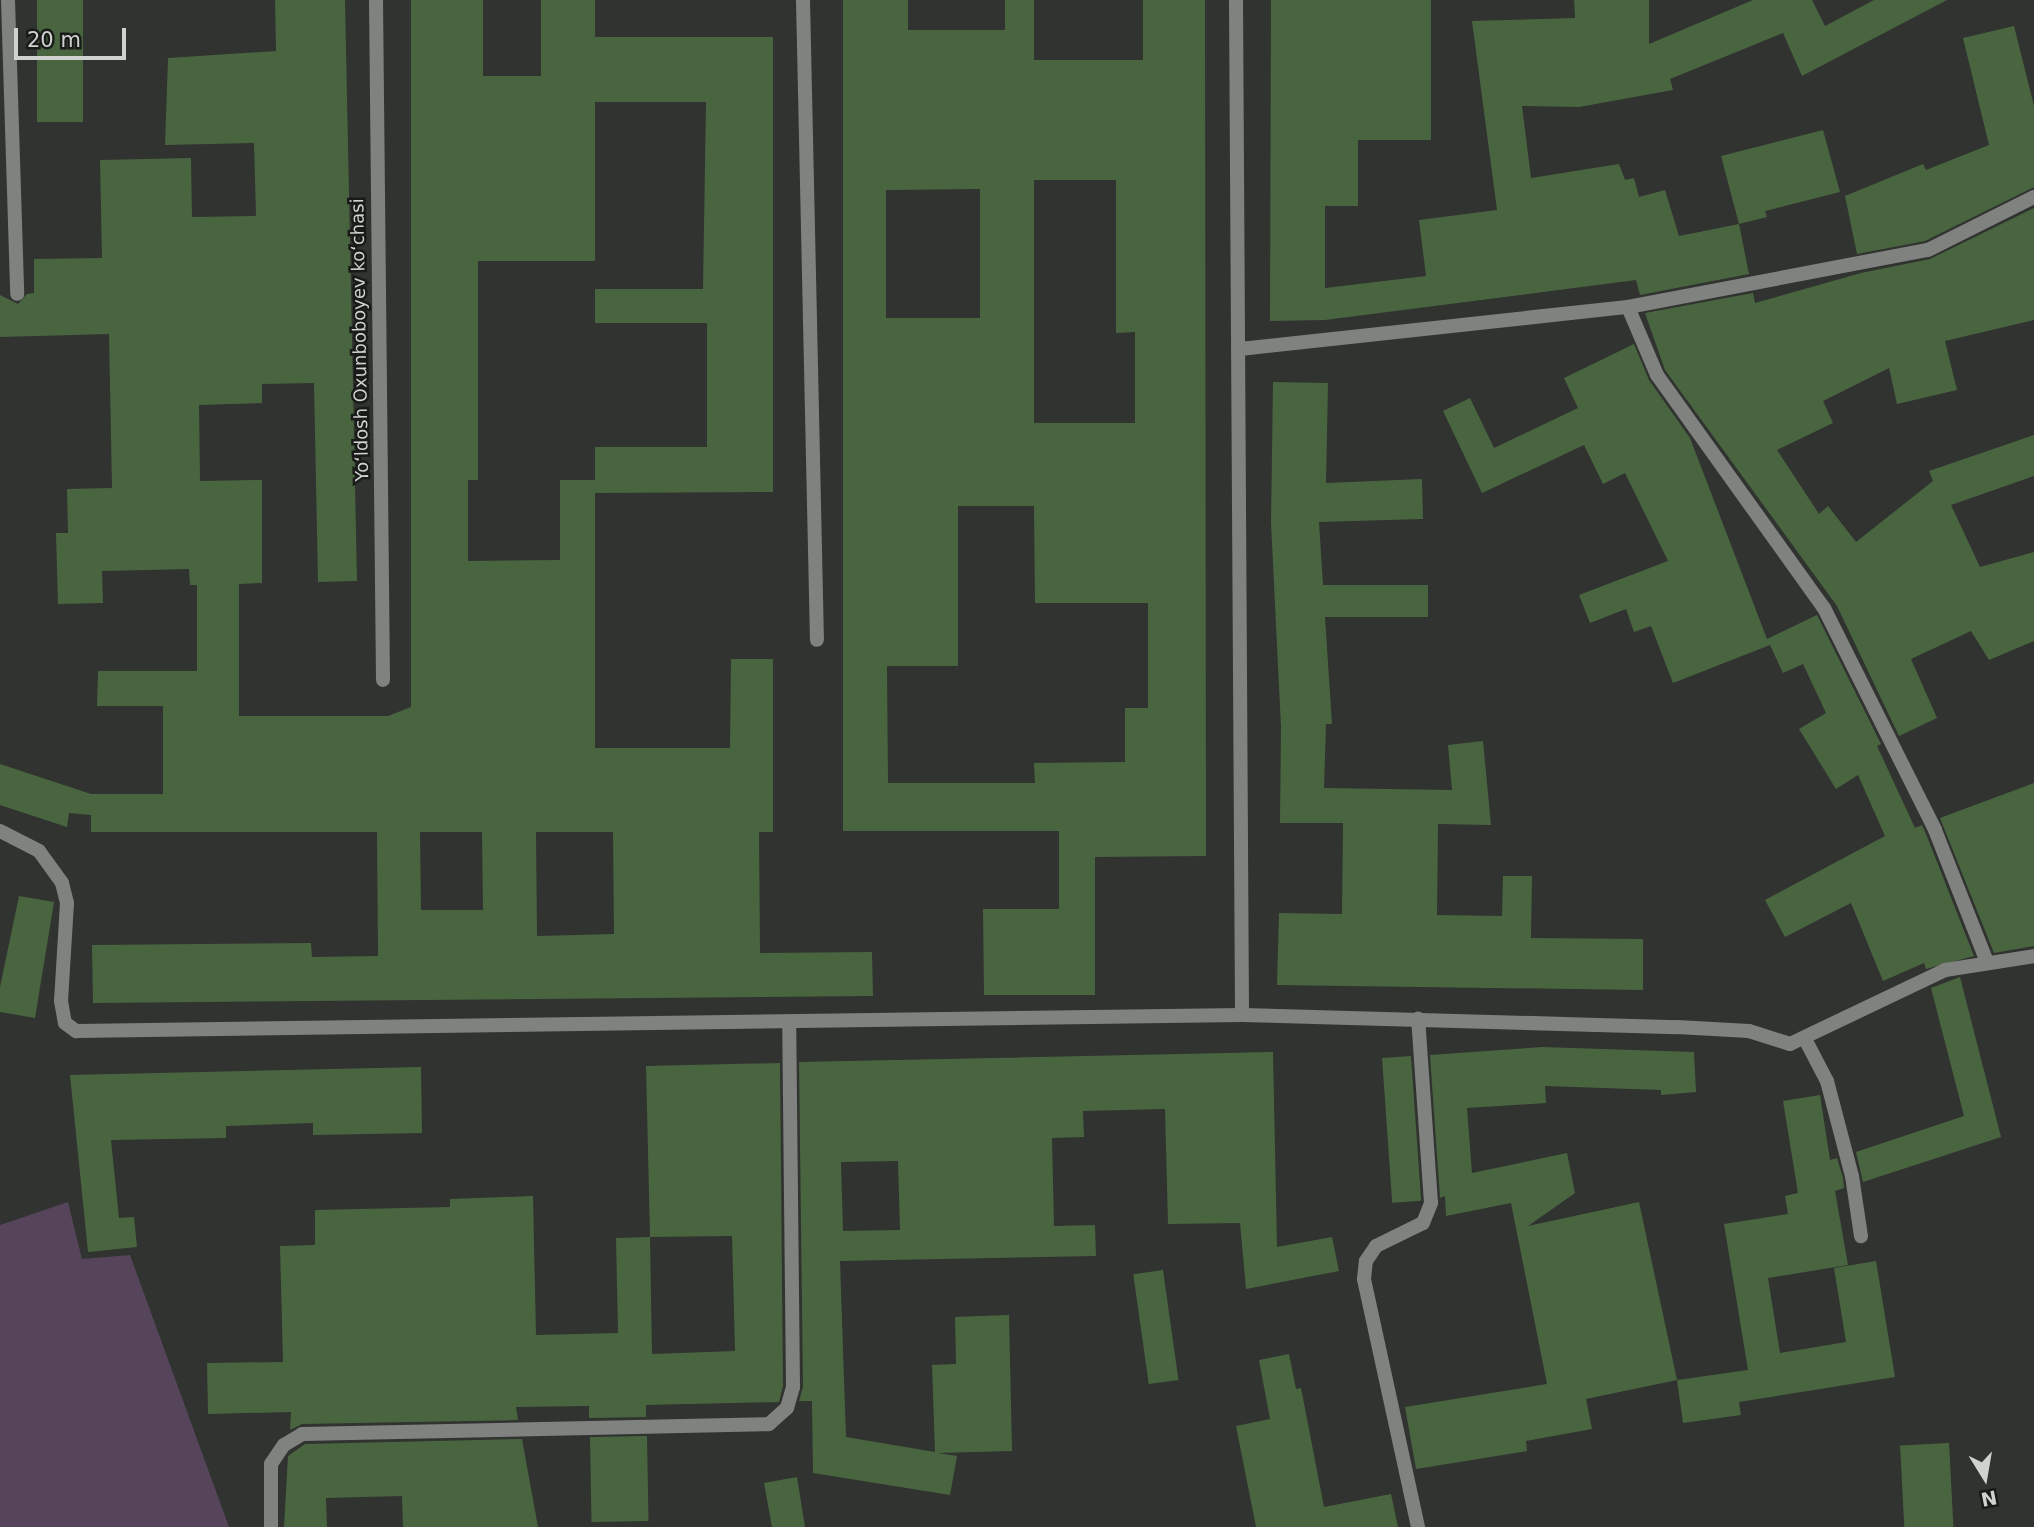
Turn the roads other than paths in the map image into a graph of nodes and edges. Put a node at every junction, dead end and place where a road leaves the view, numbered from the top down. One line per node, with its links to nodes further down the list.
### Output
1 (8, 0): 6 (street)
2 (376, 0): 10 (street, Yoʻldosh Oxunboboyev koʻchasi)
3 (803, 0): 9 (street)
4 (1236, 0): 8 (street)
5 (2034, 197): 7 (street)
6 (17, 294)
7 (1628, 307): 8 (street); 13 (street)
8 (1241, 349): 14 (street)
9 (817, 640)
10 (383, 680)
11 (0, 831): 16 (street)
12 (2034, 956): 13 (street)
13 (1987, 962): 17 (street)
14 (1242, 1015): 15 (street); 16 (street)
15 (1418, 1018): 17 (street); 20 (street)
16 (789, 1022): 19 (street)
17 (1805, 1039): 18 (street)
18 (1861, 1236)
19 (271, 1527)
20 (1418, 1527)

